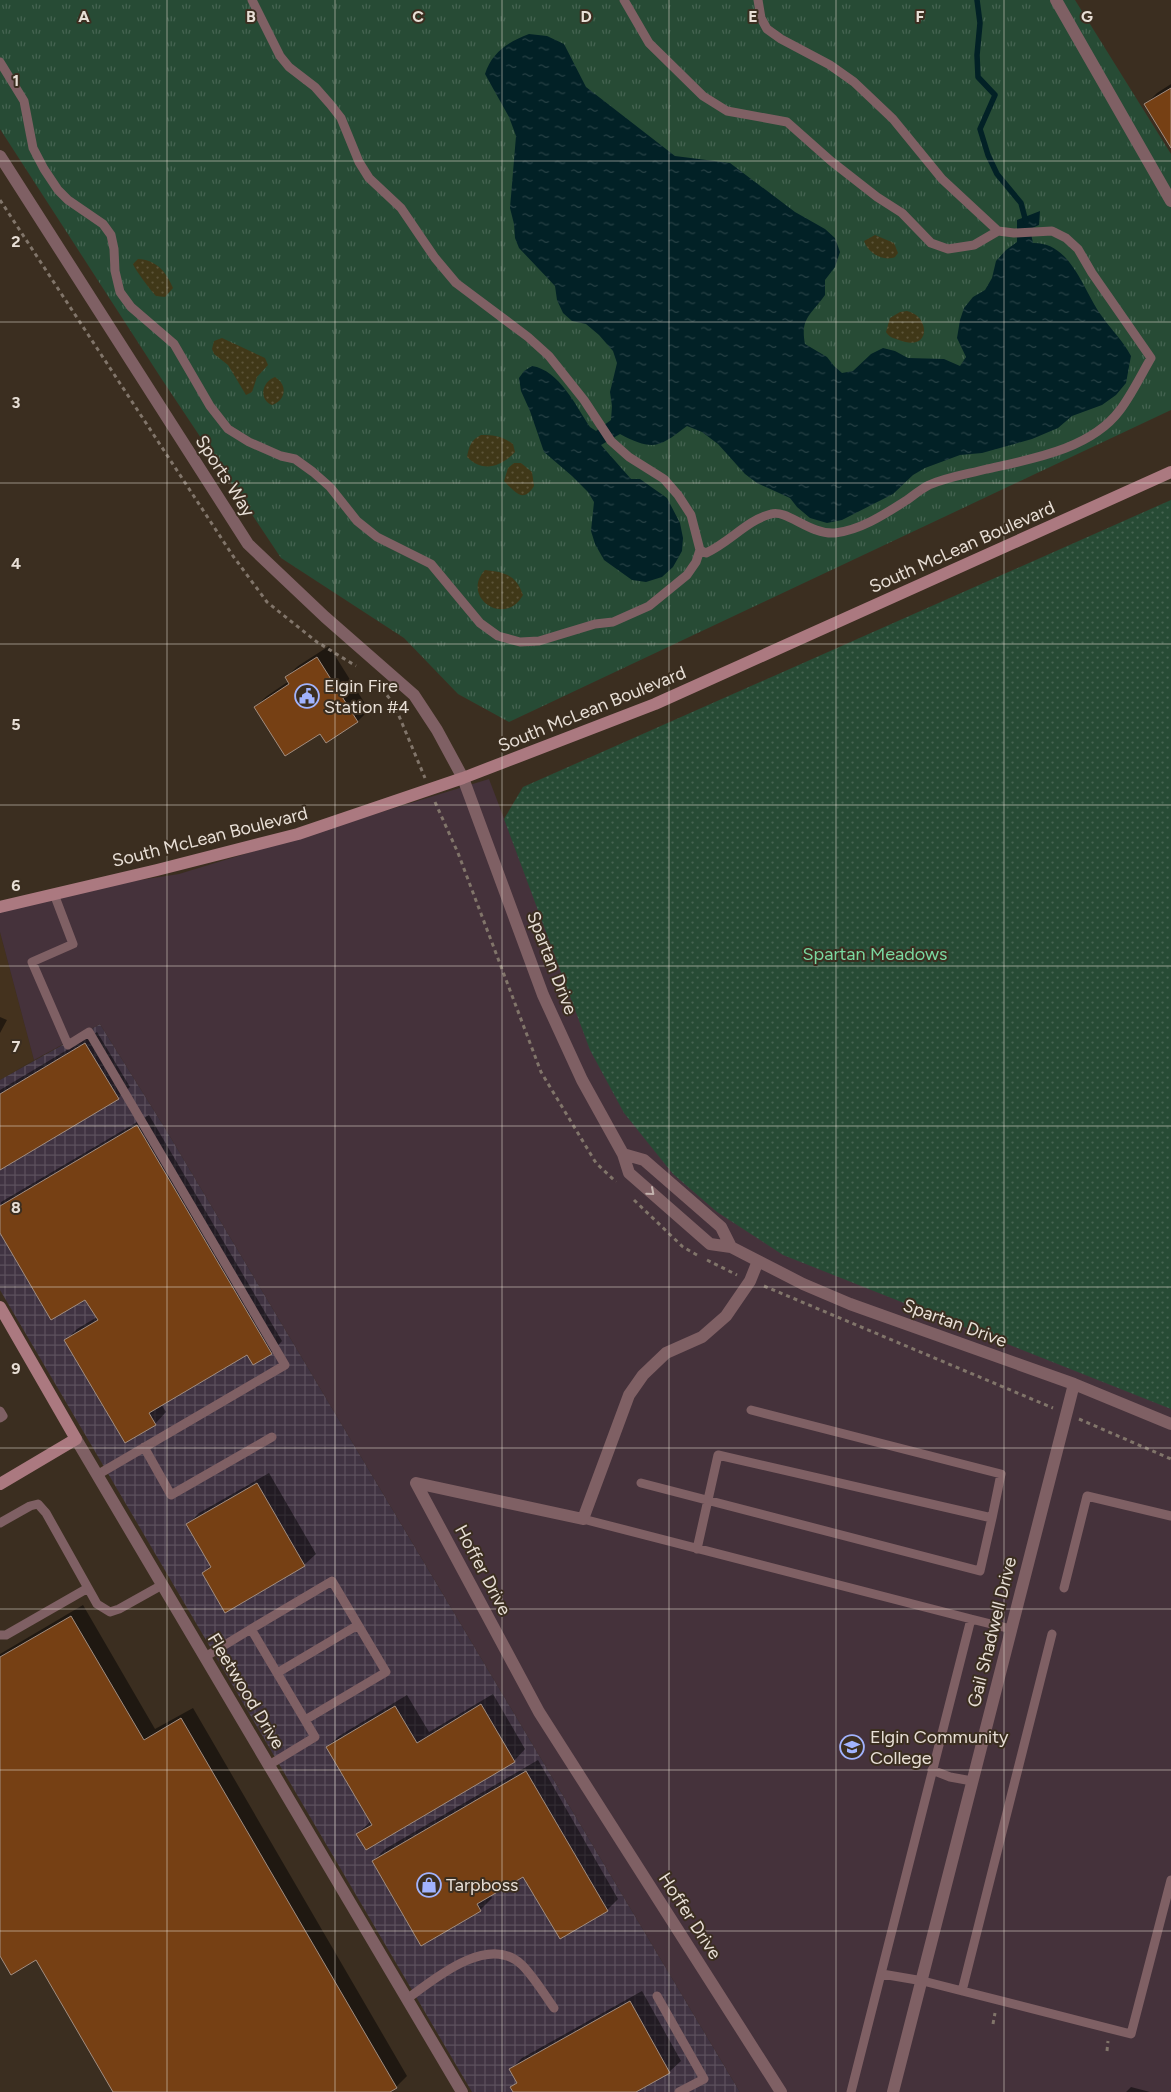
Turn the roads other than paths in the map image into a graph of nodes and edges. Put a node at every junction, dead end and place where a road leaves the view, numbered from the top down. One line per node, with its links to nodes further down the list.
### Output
1 (252, 0): 10 (lane)
2 (624, 0): 8 (lane)
3 (758, 0): 8 (lane)
4 (1056, 0): 7 (street)
5 (0, 62): 10 (lane)
6 (0, 156): 11 (street, Sports Way)
7 (1171, 200)
8 (998, 231): 10 (lane)
9 (1171, 472): 11 (main road, South McLean Boulevard)
10 (700, 550)
11 (463, 778): 12 (main road, South McLean Boulevard); 14 (street, Spartan Drive)
12 (54, 894): 13 (main road, South McLean Boulevard); 25 (lane)
13 (0, 907)
14 (623, 1154): 15 (street); 15 (street, Spartan Drive, one-way to 15)
15 (730, 1247): 16 (street, Spartan Drive)
16 (758, 1261): 18 (street, Spartan Drive); 32 (street)
17 (1, 1311): 24 (main road, Fleetwood Drive)
18 (1074, 1384): 22 (street, Spartan Drive); 41 (street, Gail Shadwell Drive)
19 (751, 1410): 31 (lane)
20 (0, 1412): 21 (lane)
21 (0, 1418)
22 (1171, 1424)
23 (272, 1437): 25 (lane)
24 (76, 1439): 26 (street, Fleetwood Drive); 28 (main road)
25 (144, 1448): 26 (lane)
26 (97, 1475): 35 (street, Fleetwood Drive)
27 (642, 1483): 29 (lane)
28 (0, 1484)
29 (708, 1499): 31 (lane); 31 (lane); 34 (lane)
30 (1171, 1516): 37 (lane)
31 (992, 1518)
32 (583, 1519): 34 (lane); 59 (street, Hoffer Drive)
33 (0, 1523): 36 (lane)
34 (697, 1548): 38 (lane)
35 (162, 1585): 36 (lane); 44 (street, Fleetwood Drive)
36 (88, 1588): 42 (lane)
37 (1064, 1588)
38 (971, 1619): 41 (lane); 48 (lane)
39 (358, 1625): 40 (lane); 45 (lane); 46 (lane)
40 (251, 1629): 44 (lane); 45 (lane)
41 (1011, 1629): 49 (street, Gail Shadwell Drive)
42 (0, 1634)
43 (1052, 1634): 53 (lane)
44 (205, 1657): 47 (street, Fleetwood Drive)
45 (277, 1673): 46 (lane)
46 (305, 1720): 47 (lane)
47 (269, 1765): 55 (street, Fleetwood Drive)
48 (932, 1770): 49 (lane); 51 (lane)
49 (972, 1781): 52 (street, Gail Shadwell Drive)
50 (1171, 1880): 53 (lane)
51 (882, 1974): 52 (lane); 60 (lane)
52 (923, 1981): 53 (lane); 61 (street, Gail Shadwell Drive)
53 (962, 1991)
54 (658, 1996): 58 (lane)
55 (407, 1999): 56 (lane); 57 (street, Fleetwood Drive)
56 (554, 2008)
57 (462, 2092)
58 (679, 2092)
59 (781, 2092)
60 (851, 2092)
61 (893, 2092)

